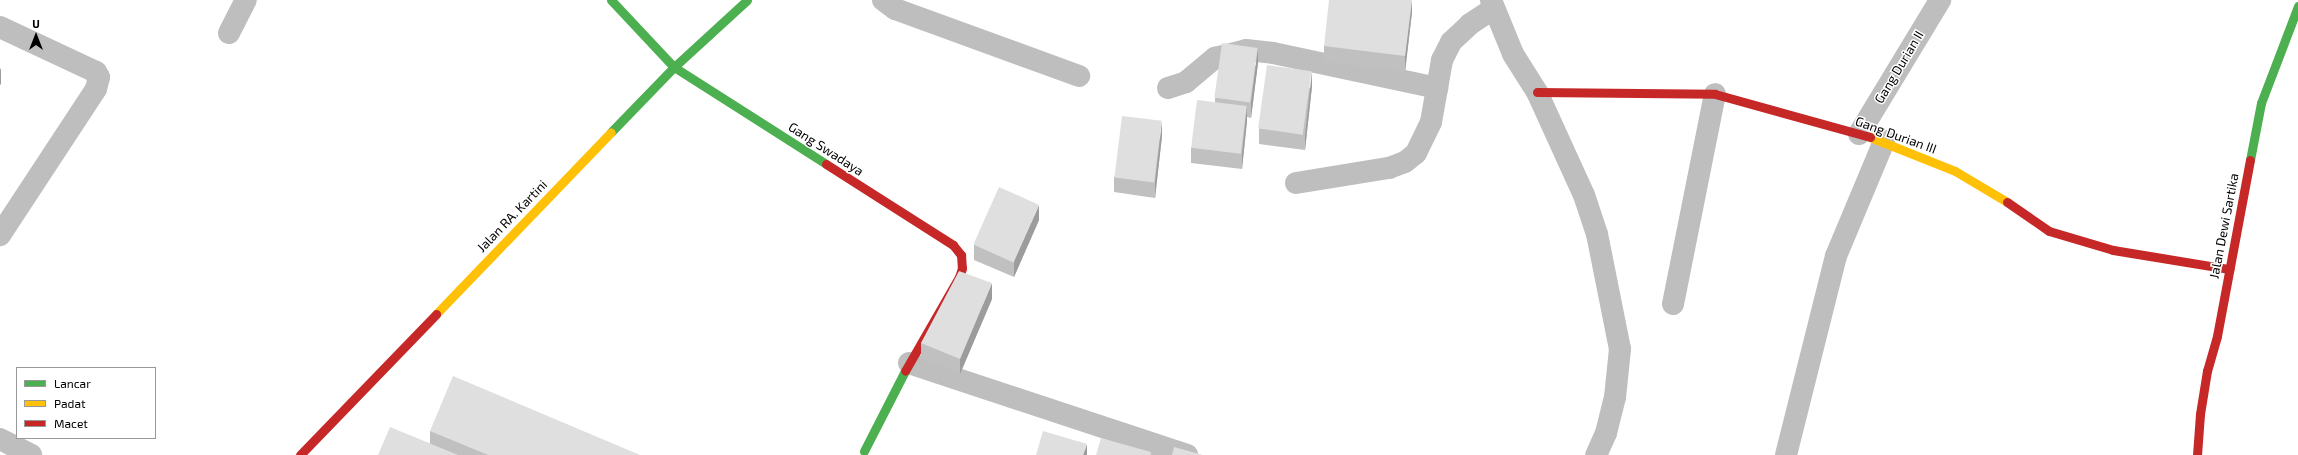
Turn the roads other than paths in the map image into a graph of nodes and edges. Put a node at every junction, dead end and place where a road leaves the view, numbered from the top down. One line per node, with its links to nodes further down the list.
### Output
1 (246, 0): 9 (street)
2 (611, 0): 10 (street, Gang Swadaya)
3 (747, 0): 10 (street, Jalan RA. Kartini)
4 (883, 0): 11 (street)
5 (1940, 0): 16 (street, Gang Durian II)
6 (1492, 4): 13 (street); 14 (street)
7 (2298, 6): 20 (street, Jalan Dewi Sartika)
8 (0, 26): 19 (street)
9 (229, 32)
10 (674, 67): 22 (street, Gang Swadaya); 26 (street, Jalan RA. Kartini)
11 (1079, 76)
12 (1168, 88): 13 (street)
13 (1437, 88): 18 (street)
14 (1537, 92): 15 (street, Gang Durian III); 28 (street)
15 (1715, 94): 16 (street, Gang Durian III); 21 (street)
16 (1858, 134): 17 (street, Gang Durian III)
17 (1884, 141): 20 (street, Gang Durian III); 29 (street)
18 (1296, 183)
19 (0, 234)
20 (2229, 269): 30 (street, Jalan Dewi Sartika)
21 (1673, 304)
22 (909, 363): 24 (street); 27 (street)
23 (0, 439): 25 (street)
24 (864, 451)
25 (31, 455)
26 (300, 455)
27 (1187, 455)
28 (1596, 455)
29 (1786, 455)
30 (2197, 455)

